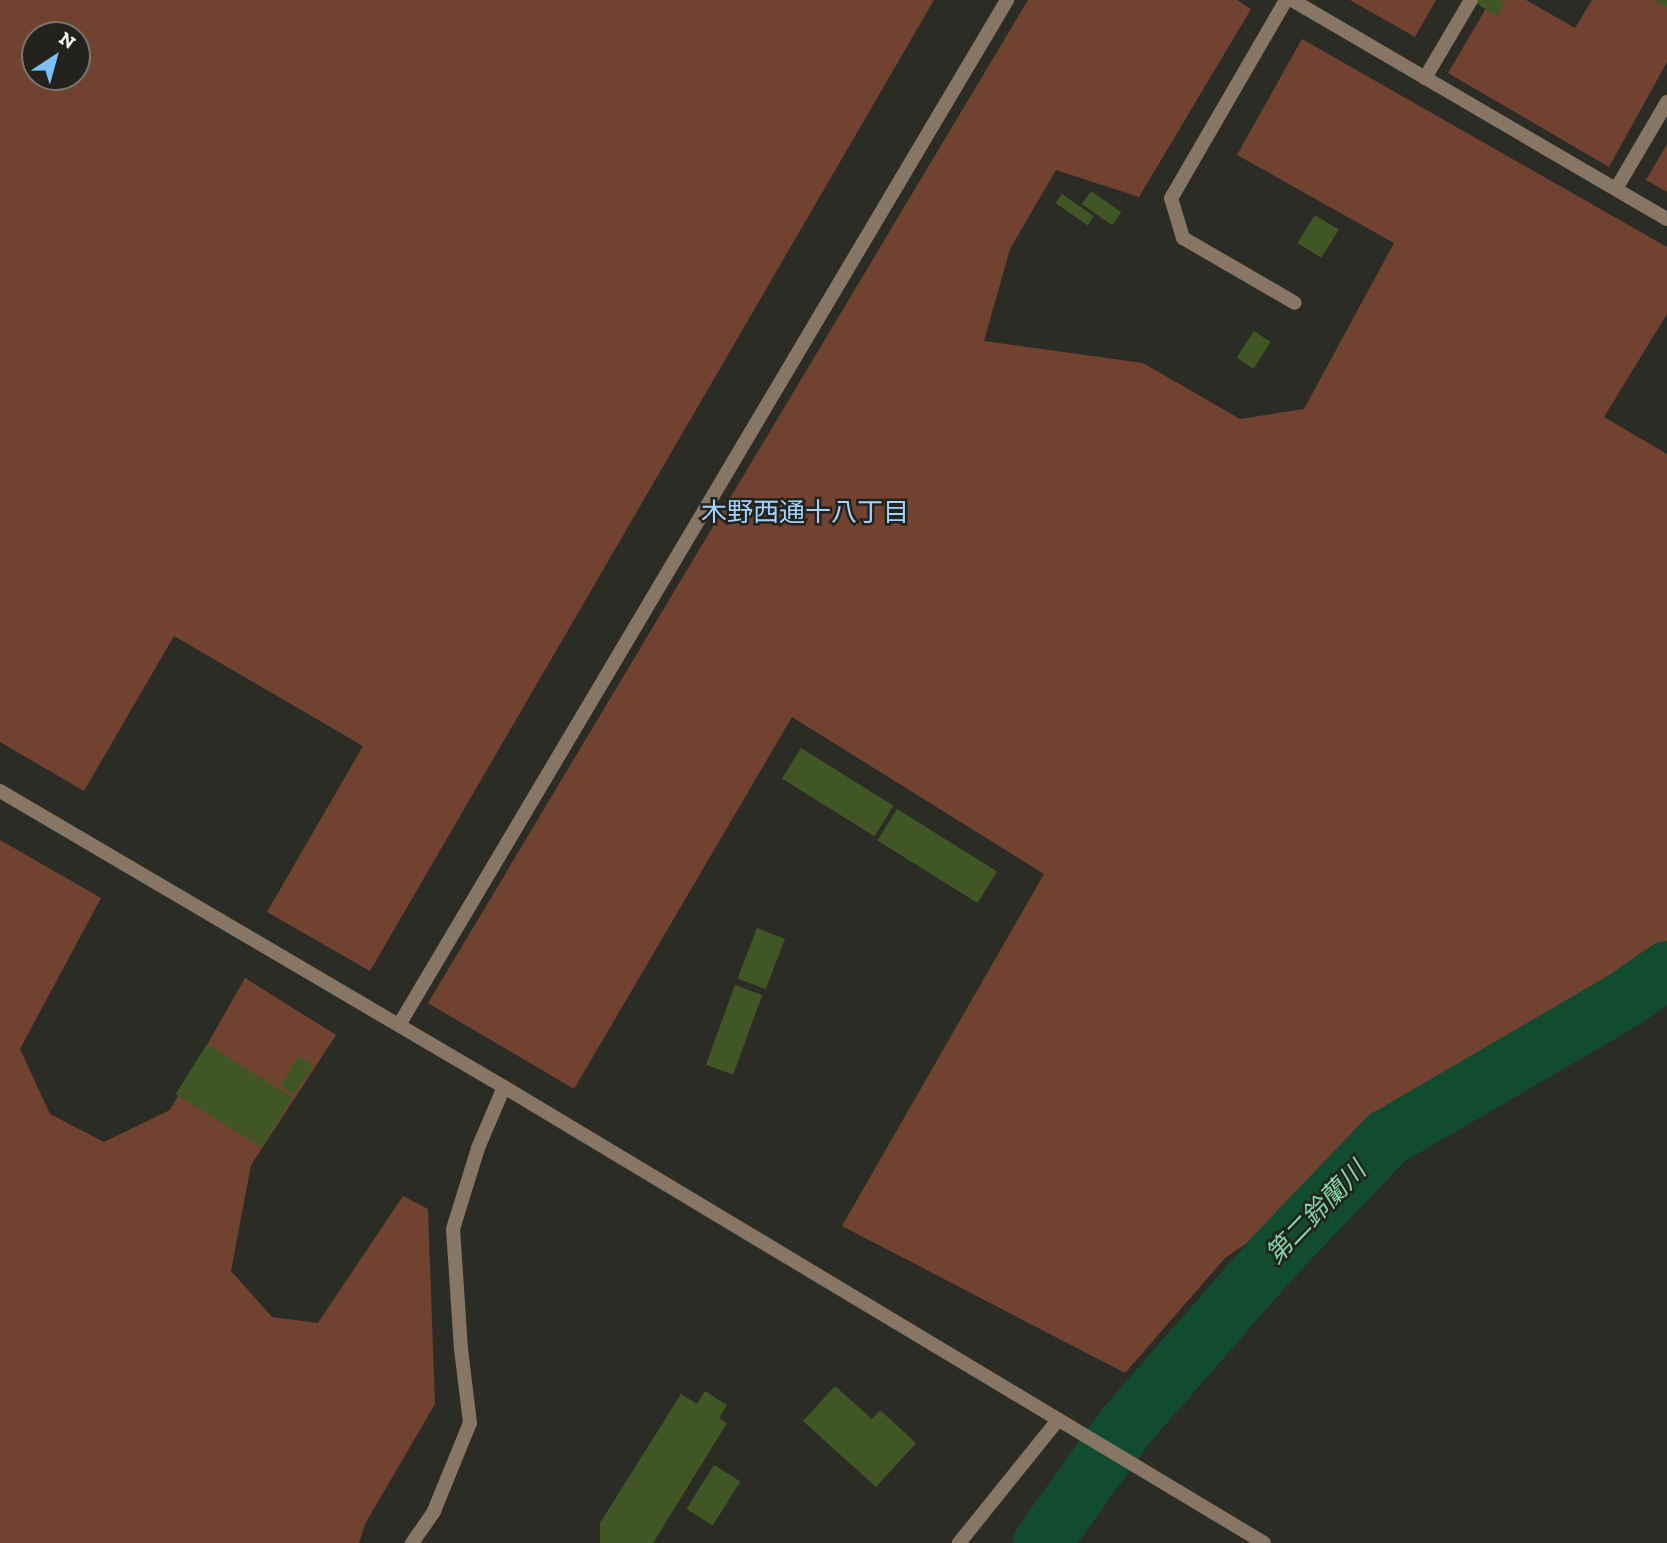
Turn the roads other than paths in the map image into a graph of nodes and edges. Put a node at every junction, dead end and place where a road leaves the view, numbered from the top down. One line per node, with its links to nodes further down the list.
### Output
1 (1007, 0): 11 (street)
2 (1286, 0): 9 (street)
3 (1292, 0): 5 (street)
4 (1471, 0): 5 (street)
5 (1426, 78): 7 (street)
6 (1667, 102): 7 (street)
7 (1616, 189): 8 (street)
8 (1667, 219)
9 (1295, 303)
10 (0, 792): 11 (street)
11 (399, 1025): 12 (street)
12 (504, 1087): 13 (street); 14 (street)
13 (1058, 1420): 15 (street); 16 (street)
14 (412, 1543)
15 (959, 1543)
16 (1264, 1543)

